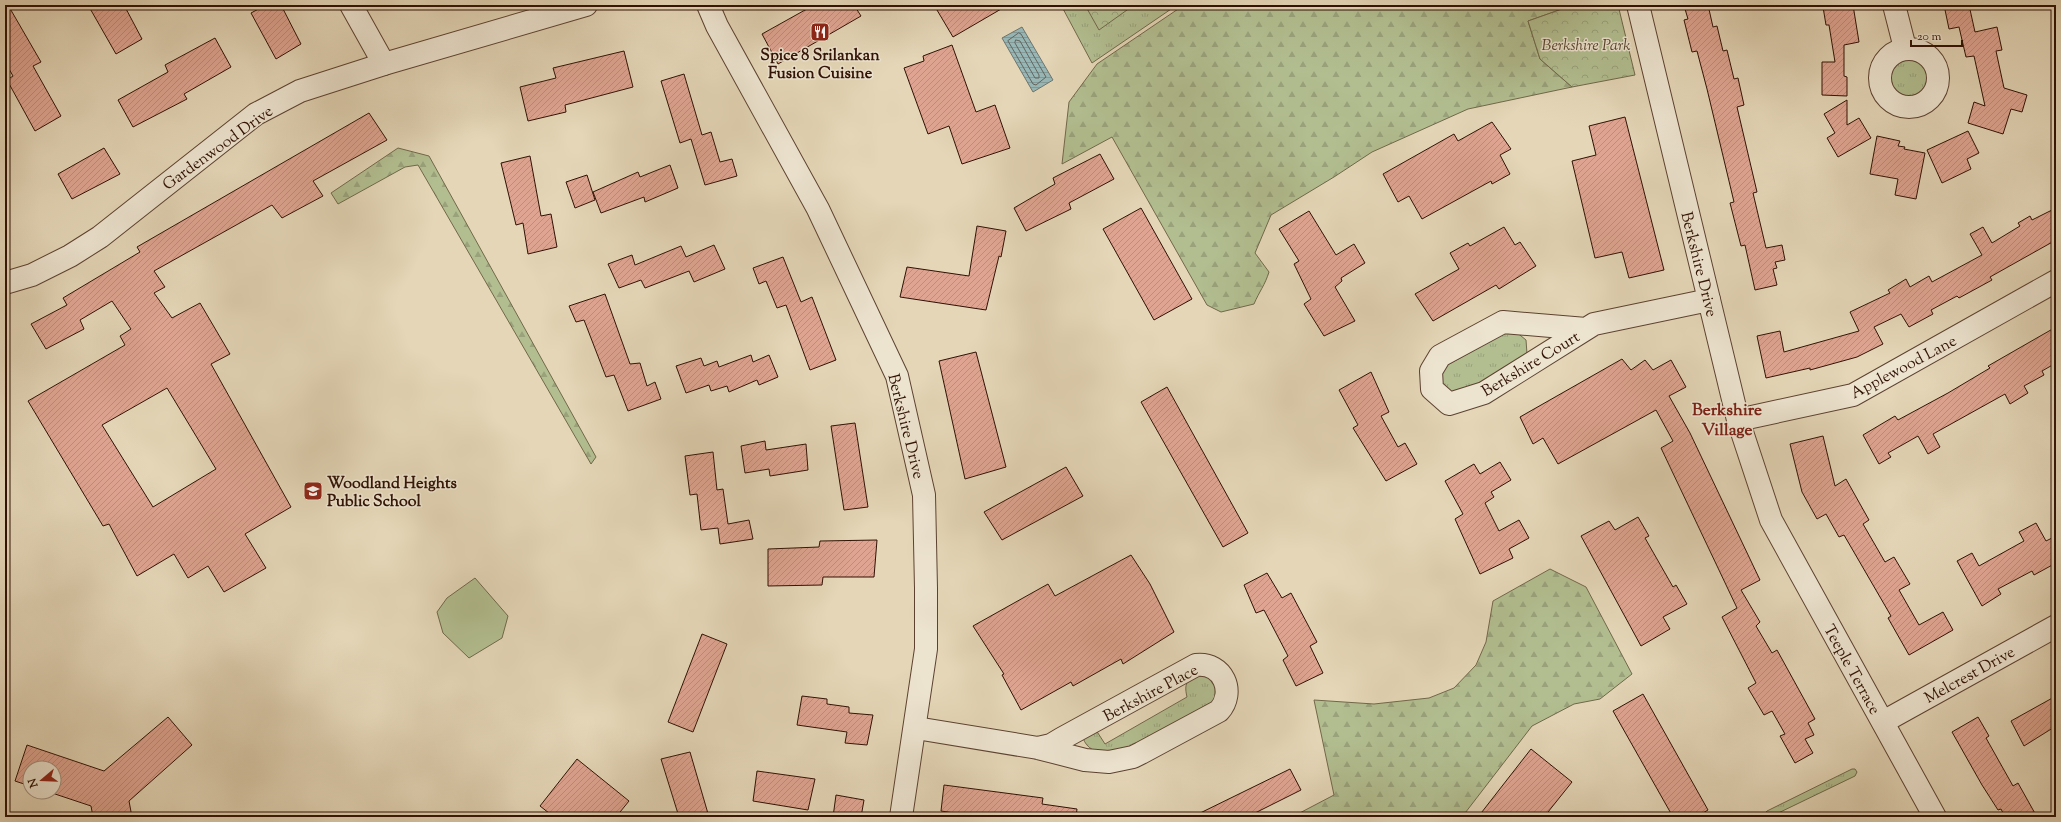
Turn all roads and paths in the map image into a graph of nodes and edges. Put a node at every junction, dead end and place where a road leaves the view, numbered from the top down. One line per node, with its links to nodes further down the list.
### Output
1 (351, 5): 7 (street)
2 (586, 5): 7 (street, Gardenwood Drive)
3 (708, 5): 16 (street, Berkshire Drive)
4 (1638, 5): 10 (street, Berkshire Drive)
5 (1894, 5): 6 (street)
6 (1905, 48)
7 (384, 64): 9 (street, Gardenwood Drive)
8 (2056, 281): 12 (street, Applewood Lane)
9 (5, 283)
10 (1709, 300): 11 (street, Berkshire Court); 12 (street, Berkshire Drive)
11 (1586, 329): 11 (street, Berkshire Court)
12 (1738, 420): 13 (street, Berkshire Drive)
13 (1771, 520): 15 (street, Teeple Terrace)
14 (2056, 626): 15 (street, Melcrest Drive)
15 (1883, 722): 19 (street, Teeple Terrace)
16 (916, 728): 17 (street, Berkshire Place); 18 (street, Berkshire Drive)
17 (1038, 748): 17 (street, Berkshire Place)
18 (901, 817)
19 (1935, 817)

